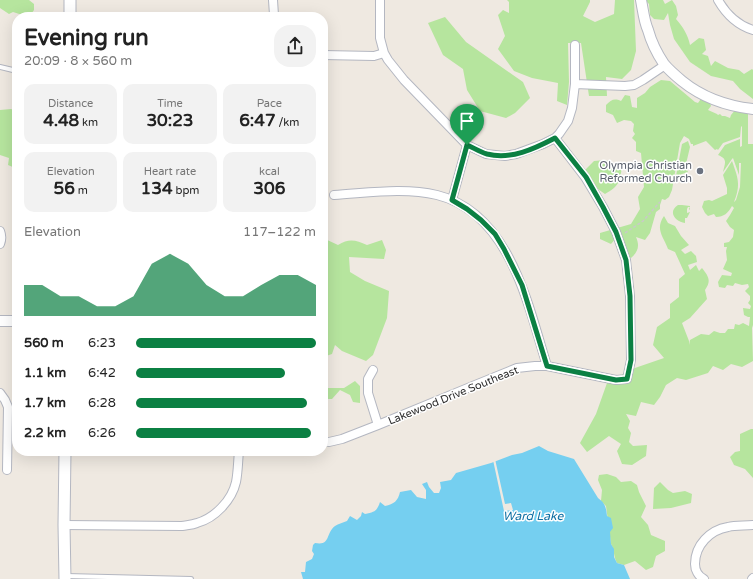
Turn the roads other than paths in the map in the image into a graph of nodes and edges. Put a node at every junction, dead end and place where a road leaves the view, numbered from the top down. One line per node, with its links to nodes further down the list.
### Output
1 (70, 0): 6 (main road)
2 (273, 0): 7 (street)
3 (380, 0): 10 (street)
4 (641, 0): 12 (street)
5 (718, 0): 8 (street)
6 (70, 12)
7 (274, 12)
8 (753, 30)
9 (575, 45): 15 (street)
10 (384, 53): 11 (street); 18 (street)
11 (328, 56)
12 (665, 65): 15 (street); 16 (street)
13 (0, 67): 14 (lane)
14 (12, 71)
15 (575, 84): 17 (street)
16 (753, 109)
17 (555, 138): 18 (street); 25 (street, Lakewood Drive Southeast)
18 (467, 145): 20 (street)
19 (334, 195): 20 (street)
20 (452, 200): 25 (street)
21 (0, 231): 22 (street)
22 (0, 244)
23 (0, 321): 24 (street)
24 (12, 321)
25 (547, 366): 28 (street, Lakewood Drive Southeast)
26 (373, 370): 28 (street)
27 (0, 393): 32 (street)
28 (378, 425): 29 (street, Lakewood Drive Southeast)
29 (329, 442)
30 (66, 456): 33 (main road)
31 (238, 456): 33 (street)
32 (7, 470)
33 (64, 525): 35 (main road)
34 (753, 525): 37 (street)
35 (63, 578): 36 (lane)
36 (191, 579)
37 (704, 579)

